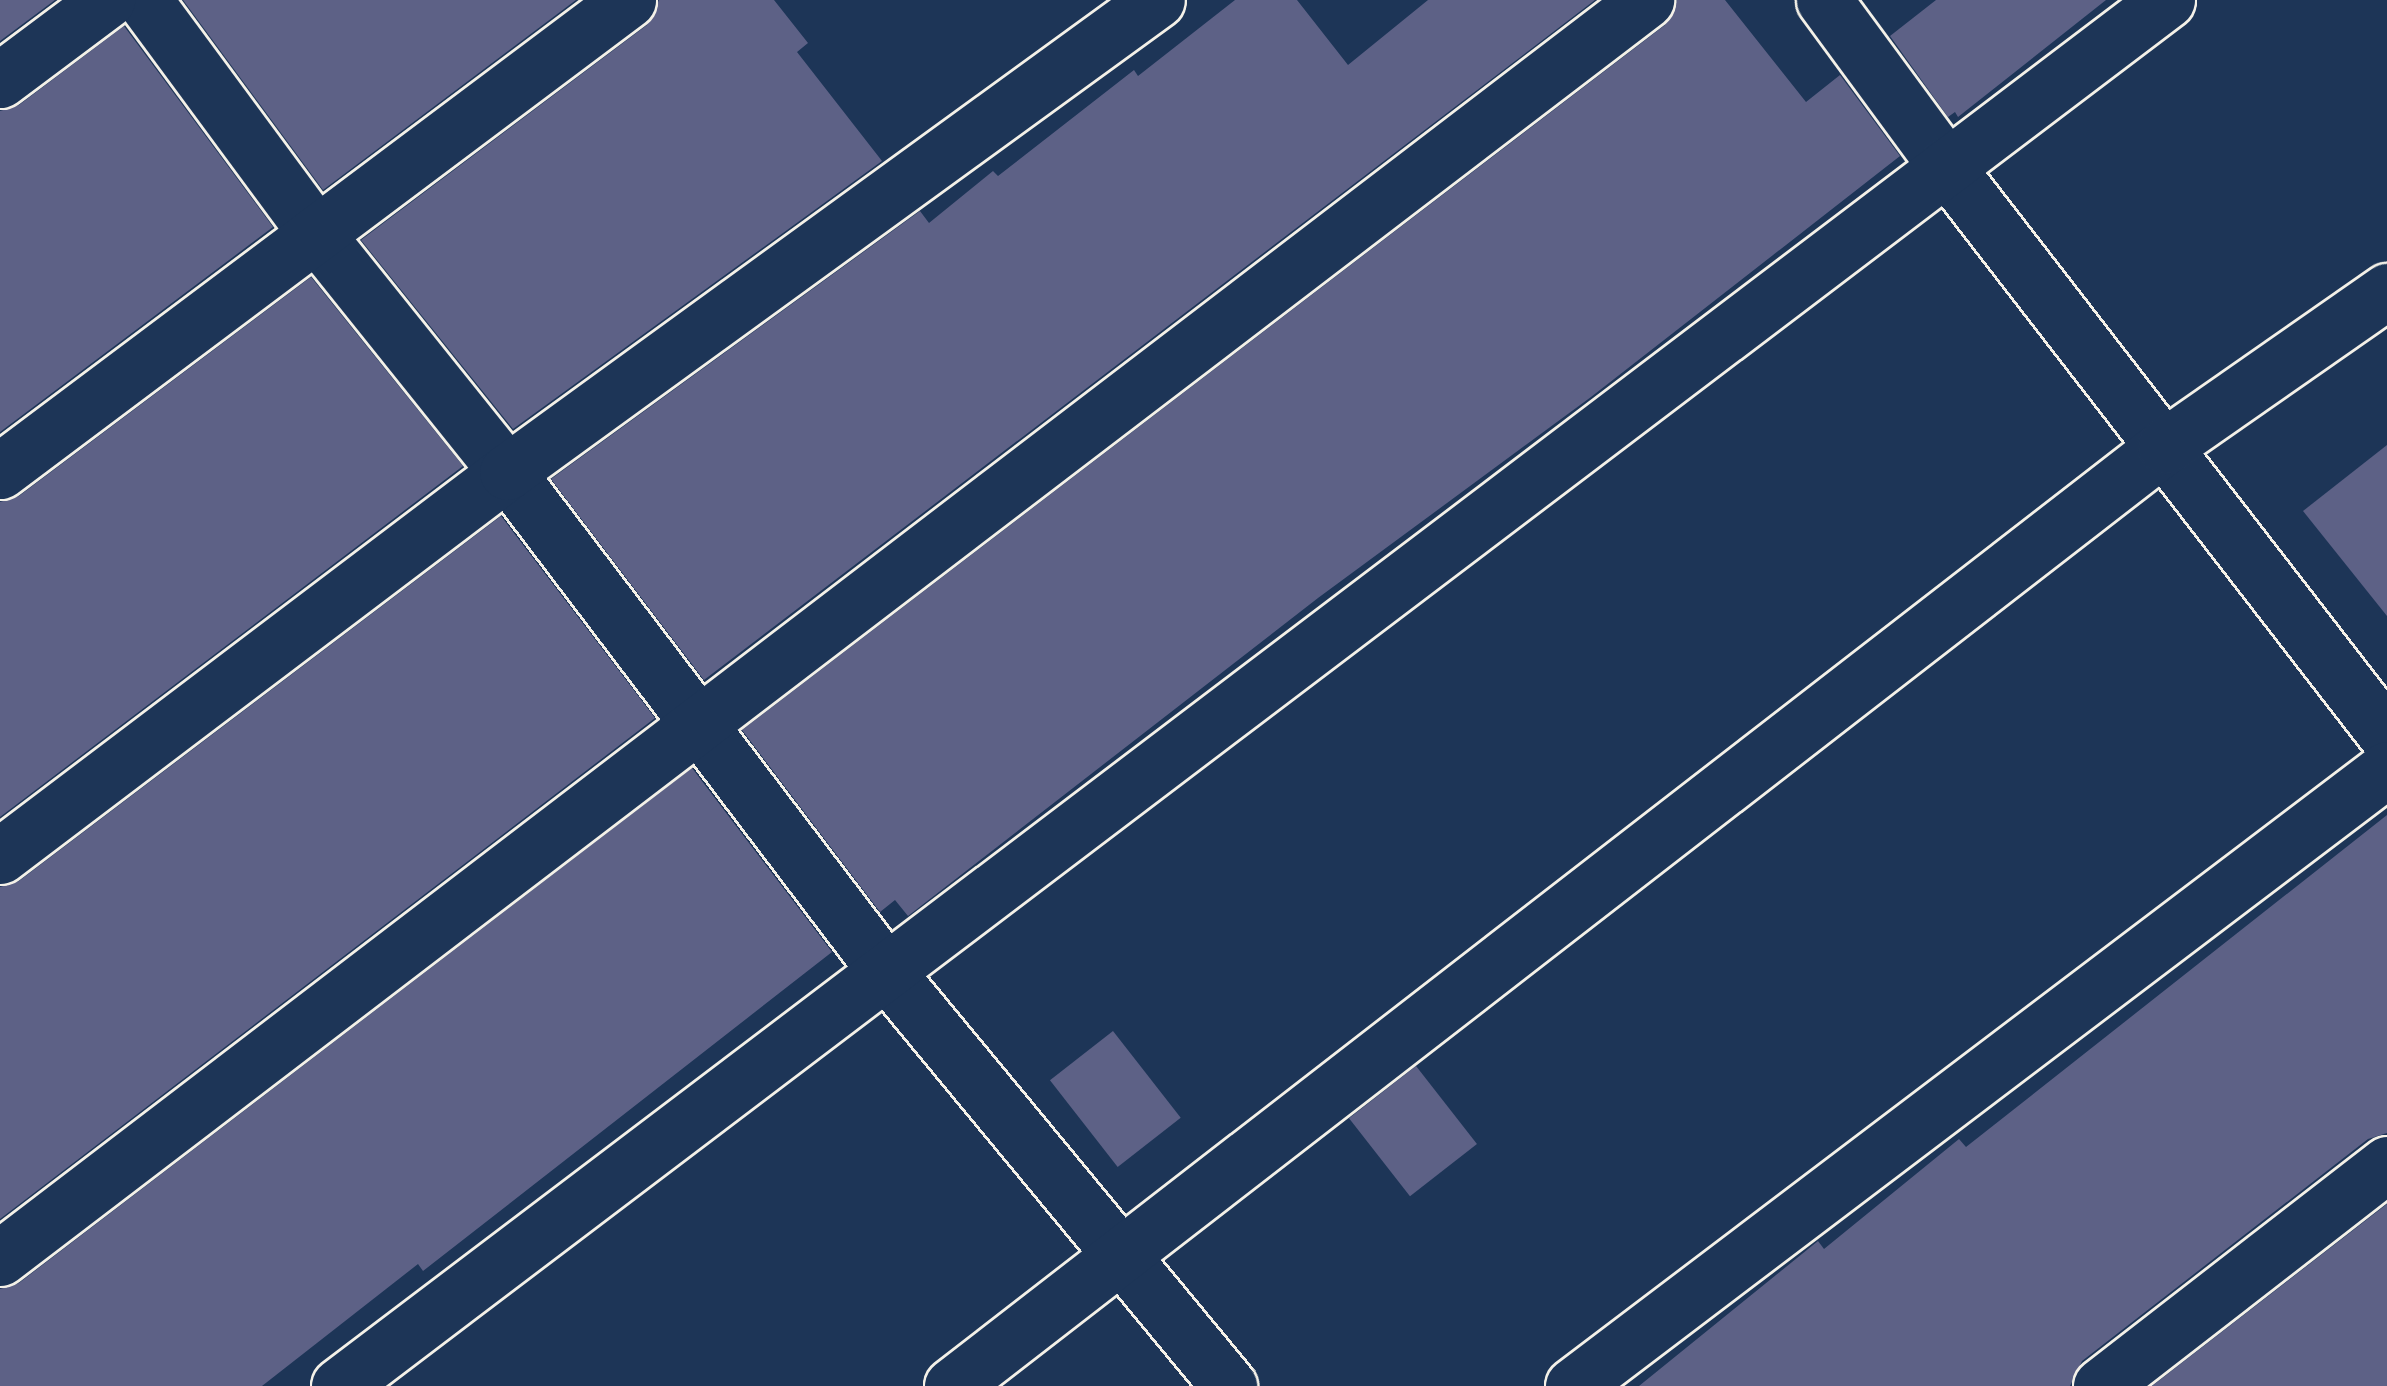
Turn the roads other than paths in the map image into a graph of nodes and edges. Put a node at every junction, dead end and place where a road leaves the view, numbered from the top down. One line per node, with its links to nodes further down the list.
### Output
1 (107, 0): 8 (street)
2 (144, 0): 10 (street)
3 (628, 0): 10 (street)
4 (1157, 0): 14 (street)
5 (1646, 0): 15 (street)
6 (1824, 0): 9 (street)
7 (2167, 0): 9 (street)
8 (0, 80)
9 (1945, 165): 12 (street); 19 (street)
10 (318, 235): 13 (street); 14 (street)
11 (2387, 291): 12 (street)
12 (2165, 446): 16 (street); 21 (street)
13 (0, 471)
14 (507, 472): 15 (street); 18 (street)
15 (697, 725): 19 (street); 22 (street)
16 (2387, 736)
17 (2387, 769): 26 (street)
18 (0, 856)
19 (885, 970): 21 (street); 23 (street)
20 (2387, 1164): 27 (street)
21 (1123, 1256): 24 (street); 25 (street)
22 (0, 1258)
23 (338, 1386)
24 (952, 1386)
25 (1229, 1386)
26 (1573, 1386)
27 (2102, 1386)

